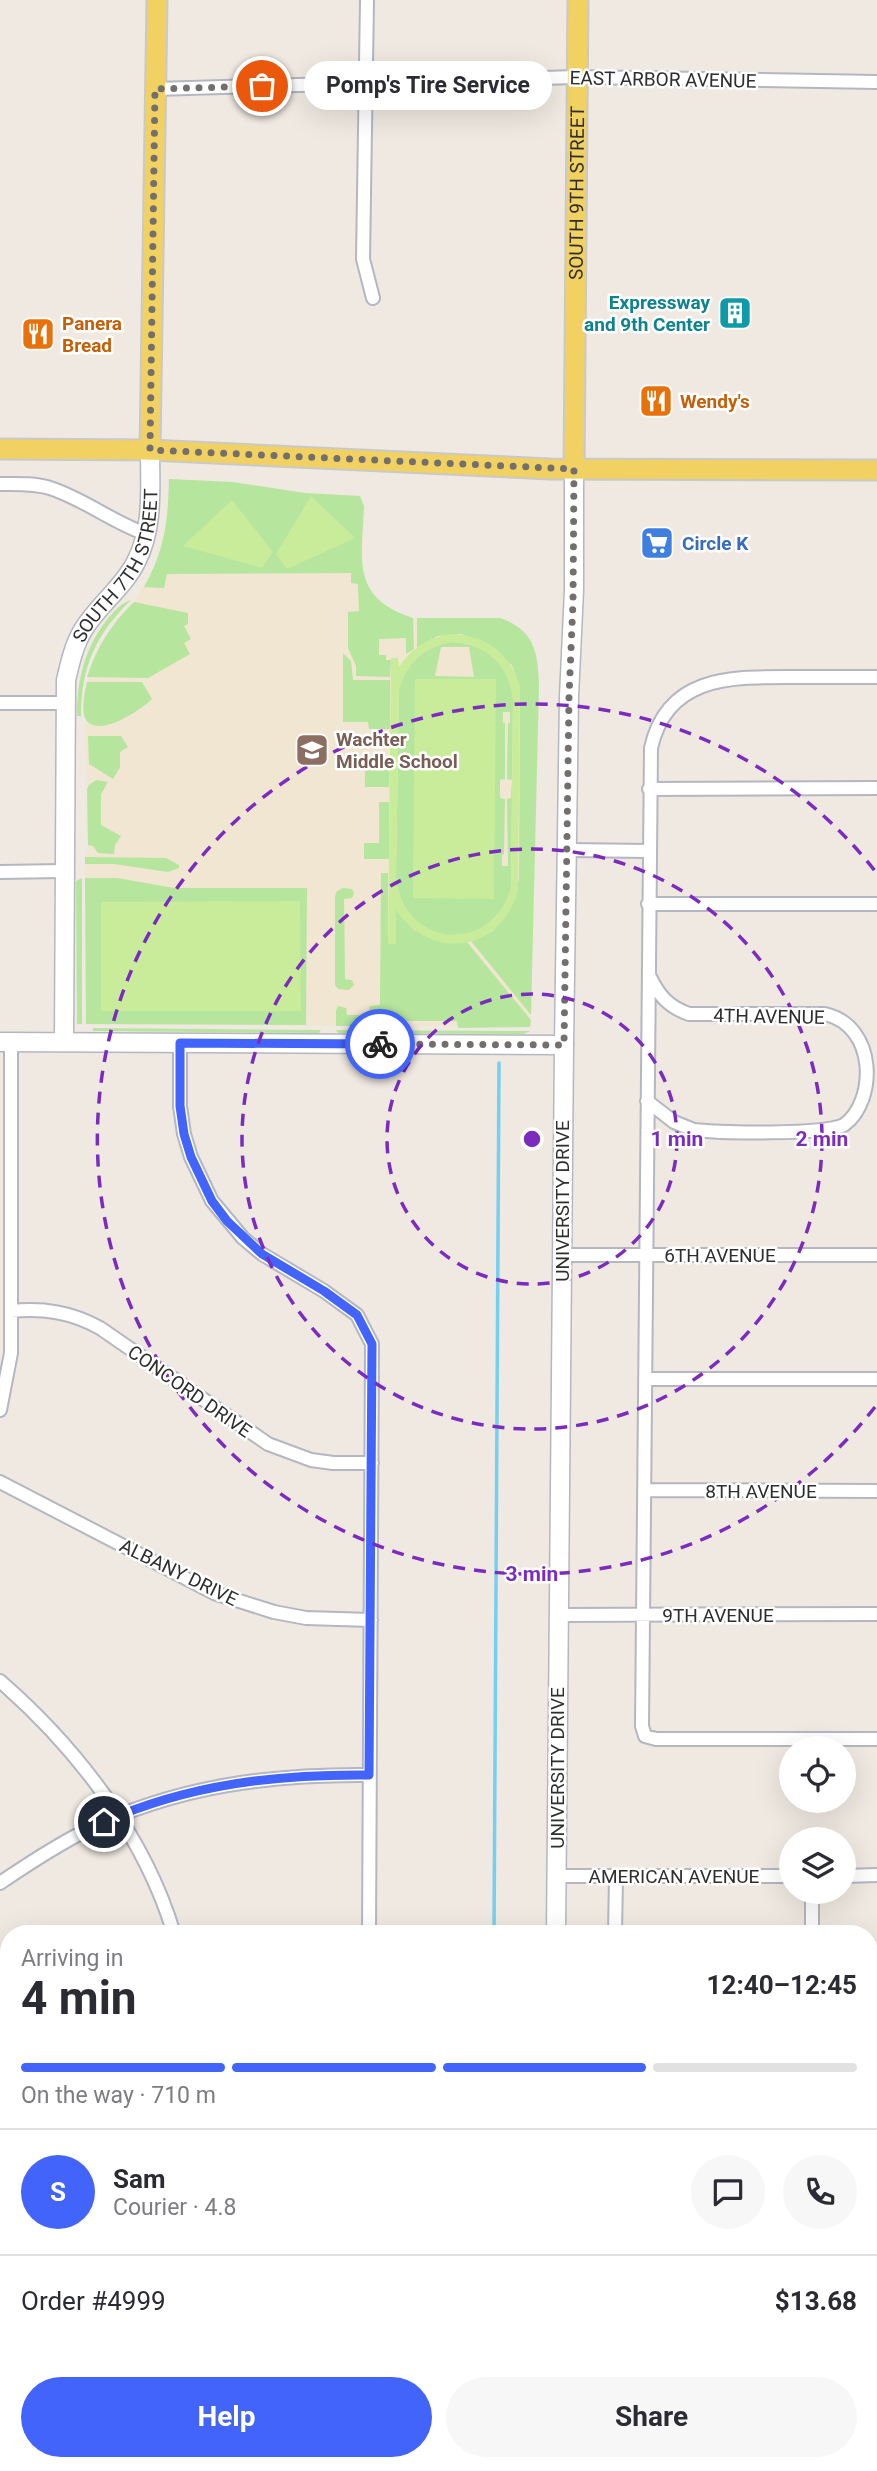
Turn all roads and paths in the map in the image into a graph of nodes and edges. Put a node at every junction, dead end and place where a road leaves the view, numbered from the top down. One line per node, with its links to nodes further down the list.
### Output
1 (157, 0): 7 (main road, SOUTH 7TH STREET)
2 (367, 0): 6 (street)
3 (578, 0): 4 (main road, SOUTH 9TH STREET)
4 (576, 77): 5 (street, EAST ARBOR AVENUE); 6 (street, EAST ARBOR AVENUE); 11 (main road, SOUTH 9TH STREET)
5 (877, 82)
6 (366, 83): 7 (street, EAST ARBOR AVENUE); 8 (street)
7 (155, 89): 10 (main road, SOUTH 7TH STREET)
8 (373, 298)
9 (0, 449): 10 (main road)
10 (150, 450): 11 (main road); 14 (main road, SOUTH 7TH STREET)
11 (574, 469): 12 (main road); 20 (main road, UNIVERSITY DRIVE)
12 (877, 470)
13 (0, 484): 14 (street)
14 (146, 534): 17 (main road, SOUTH 7TH STREET)
15 (877, 677): 19 (street)
16 (0, 703): 17 (street)
17 (64, 703): 22 (main road, SOUTH 7TH STREET)
18 (877, 788): 19 (street)
19 (649, 789): 21 (street)
20 (567, 850): 21 (street); 30 (main road, UNIVERSITY DRIVE)
21 (648, 851): 24 (street)
22 (63, 871): 23 (street); 28 (main road, SOUTH 7TH STREET)
23 (0, 872)
24 (648, 904): 25 (street); 26 (street)
25 (877, 905)
26 (648, 973): 31 (street, 4TH AVENUE); 32 (street)
27 (6, 1042): 28 (main road); 36 (street)
28 (64, 1042): 29 (main road)
29 (180, 1043): 30 (main road); 40 (street)
30 (564, 1045): 33 (main road, UNIVERSITY DRIVE)
31 (877, 1072): 32 (street)
32 (647, 1101): 34 (street)
33 (562, 1255): 34 (street, 6TH AVENUE); 44 (main road, UNIVERSITY DRIVE)
34 (646, 1255): 35 (street, 6TH AVENUE); 38 (street)
35 (877, 1255)
36 (11, 1311): 39 (street); 40 (street, CONCORD DRIVE)
37 (877, 1379): 38 (street)
38 (645, 1380): 42 (street)
39 (0, 1410)
40 (372, 1462): 47 (street)
41 (0, 1482): 47 (street, ALBANY DRIVE)
42 (644, 1490): 43 (street, 8TH AVENUE); 45 (street)
43 (877, 1491)
44 (558, 1615): 45 (street, 9TH AVENUE); 54 (main road, UNIVERSITY DRIVE)
45 (643, 1615): 46 (street, 9TH AVENUE); 49 (street)
46 (877, 1615)
47 (371, 1620): 50 (street)
48 (0, 1681): 51 (street)
49 (877, 1739)
50 (369, 1775): 51 (street); 60 (street)
51 (117, 1816): 57 (street); 59 (street)
52 (856, 1875): 53 (street)
53 (877, 1875)
54 (556, 1876): 55 (street, AMERICAN AVENUE); 61 (main road, UNIVERSITY DRIVE)
55 (616, 1876): 56 (street, AMERICAN AVENUE); 62 (street)
56 (779, 1876)
57 (0, 1883)
58 (812, 1904): 63 (street)
59 (171, 1925)
60 (369, 1925)
61 (556, 1925)
62 (615, 1925)
63 (812, 1925)

